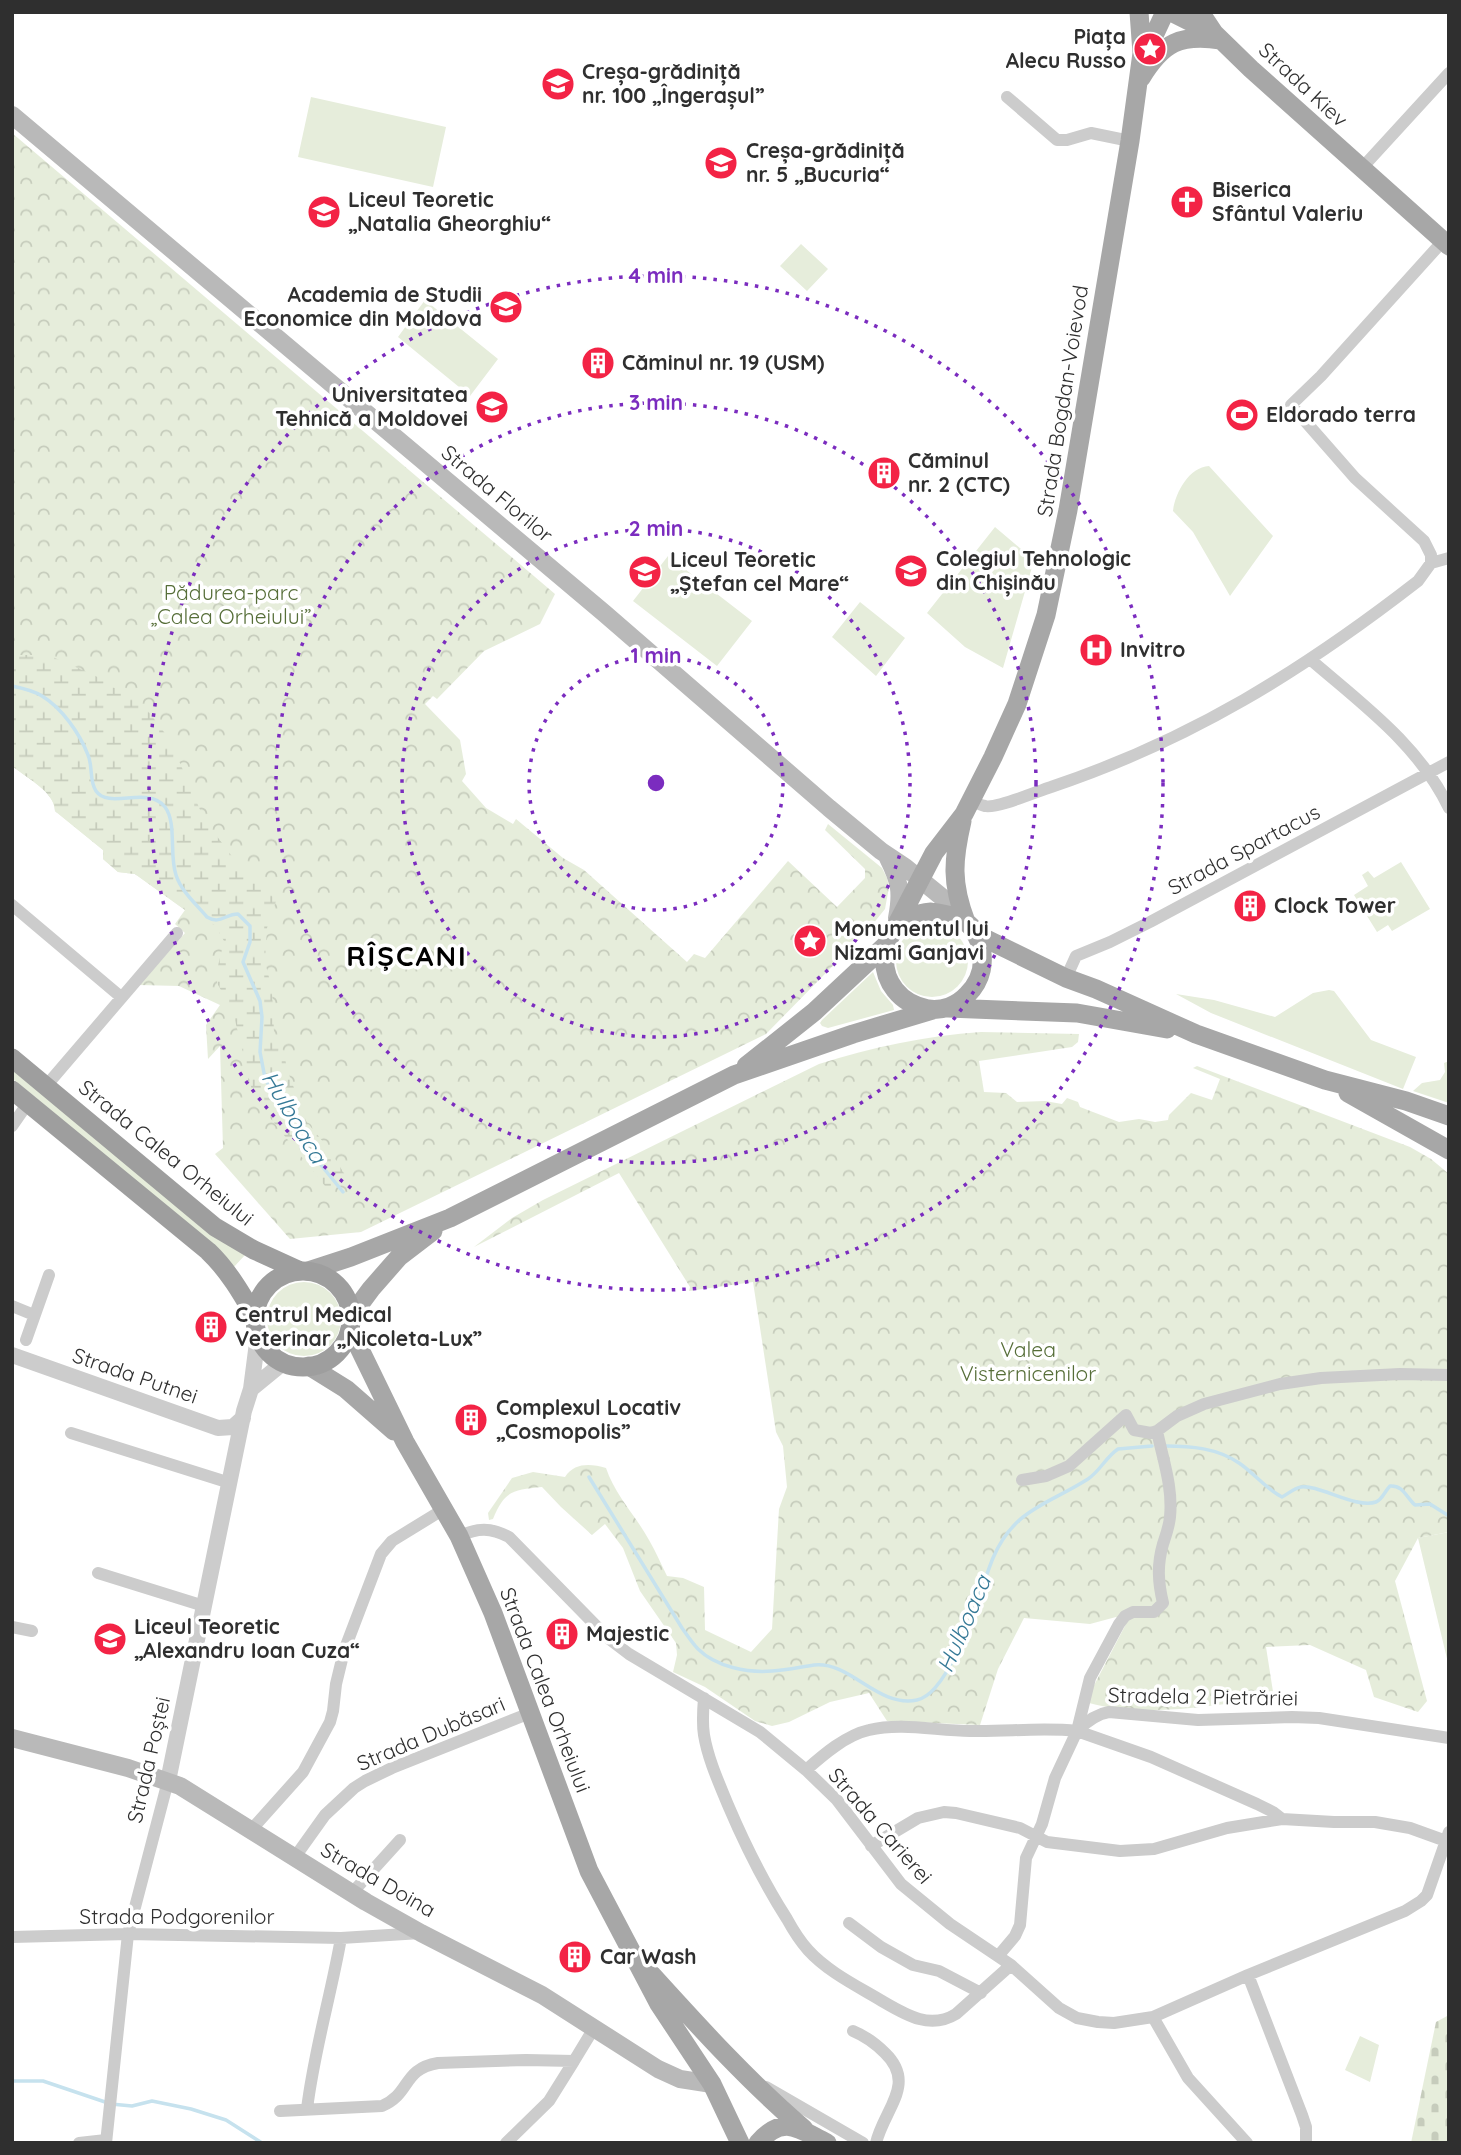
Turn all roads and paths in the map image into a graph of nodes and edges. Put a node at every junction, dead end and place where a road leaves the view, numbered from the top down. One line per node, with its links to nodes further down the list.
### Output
1 (1139, 12): 7 (main road, Strada Bogdan-Voievod)
2 (1165, 12): 7 (main road, Strada Bogdan-Voievod)
3 (1171, 12): 5 (main road, Strada Kiev)
4 (1200, 12): 5 (main road, Strada Kiev)
5 (1218, 37): 7 (main road); 11 (main road, Strada Kiev)
6 (1449, 73): 11 (street)
7 (1140, 74): 10 (main road, Strada Bogdan-Voievod)
8 (1007, 97): 10 (street)
9 (12, 115): 21 (main road, Strada Florilor)
10 (1130, 141): 18 (main road, Strada Bogdan-Voievod)
11 (1361, 169): 12 (main road, Strada Kiev)
12 (1446, 244): 14 (street)
13 (1449, 558): 14 (street)
14 (1431, 563): 15 (street)
15 (1311, 660): 17 (street); 18 (street)
16 (1449, 762): 17 (street, Strada Spartacus)
17 (1429, 772): 19 (street); 27 (street, Strada Spartacus)
18 (967, 807): 20 (main road, Strada Bogdan-Voievod); 24 (main road, Strada Bogdan-Voievod)
19 (1449, 808)
20 (934, 853): 21 (main road, Strada Florilor); 22 (main road, Strada Bogdan-Voievod)
21 (886, 855): 22 (main road, Strada Florilor); 26 (main road, Strada Florilor)
22 (920, 879): 24 (main road, Strada Florilor); 26 (main road, Strada Bogdan-Voievod)
23 (12, 905): 28 (street)
24 (971, 928): 26 (main road); 27 (main road); 29 (main road)
25 (177, 933): 28 (street)
26 (891, 936): 29 (main road); 32 (main road)
27 (1066, 978): 30 (main road)
28 (121, 997): 34 (street)
29 (941, 1009): 30 (main road); 32 (main road)
30 (1196, 1034): 33 (main road)
31 (12, 1058): 34 (highway, Strada Calea Orheiului)
32 (734, 1075): 39 (main road)
33 (1325, 1080): 36 (main road); 38 (main road)
34 (46, 1086): 40 (highway, Strada Calea Orheiului)
35 (20, 1097): 37 (street); 45 (highway)
36 (1449, 1116)
37 (12, 1126)
38 (1449, 1150)
39 (450, 1217): 40 (main road); 44 (main road)
40 (304, 1271): 44 (highway); 45 (highway)
41 (48, 1275): 43 (street)
42 (12, 1306): 43 (street)
43 (34, 1315): 46 (street)
44 (350, 1323): 49 (highway); 55 (main road, Strada Calea Orheiului)
45 (257, 1326): 48 (highway); 51 (street, Strada Poștei)
46 (26, 1340)
47 (12, 1355): 52 (street, Strada Putnei)
48 (284, 1362): 49 (highway); 51 (street)
49 (309, 1366): 55 (main road, Strada Calea Orheiului)
50 (1449, 1375): 53 (street)
51 (251, 1389): 52 (street, Strada Poștei)
52 (243, 1418): 57 (street, Strada Poștei)
53 (1157, 1431): 56 (street); 66 (street)
54 (71, 1433): 57 (street)
55 (405, 1442): 58 (main road, Strada Calea Orheiului)
56 (1022, 1480)
57 (230, 1483): 61 (street, Strada Poștei)
58 (444, 1509): 59 (main road, Strada Calea Orheiului); 72 (street)
59 (459, 1536): 64 (street, Strada Carierei); 65 (main road, Strada Calea Orheiului)
60 (98, 1573): 61 (street)
61 (204, 1606): 70 (street, Strada Poștei)
62 (12, 1628): 63 (street)
63 (32, 1631)
64 (704, 1698): 69 (street, Strada Carierei); 88 (street)
65 (530, 1713): 77 (street, Strada Dubăsari); 85 (main road, Strada Calea Orheiului)
66 (1077, 1731): 68 (street, Stradela 2 Pietrăriei); 69 (street); 71 (street); 73 (street)
67 (12, 1738): 70 (main road, Strada Doina)
68 (1449, 1738)
69 (806, 1770): 76 (street, Strada Carierei)
70 (168, 1781): 72 (main road, Strada Doina); 81 (street, Strada Poștei)
71 (1282, 1819): 73 (street); 74 (street)
72 (251, 1829): 77 (main road, Strada Doina)
73 (1036, 1837): 76 (street); 84 (street)
74 (1447, 1837): 87 (street, Strada Carierei)
75 (400, 1840): 78 (street)
76 (871, 1846): 84 (street, Strada Carierei)
77 (295, 1857): 78 (main road, Strada Doina)
78 (352, 1893): 80 (main road, Strada Doina)
79 (849, 1923): 88 (street)
80 (421, 1933): 83 (street, Strada Podgorenilor); 90 (main road, Strada Doina)
81 (128, 1934): 82 (street, Strada Podgorenilor); 83 (street, Strada Podgorenilor); 99 (street, Strada Poștei)
82 (12, 1937)
83 (341, 1938): 95 (street)
84 (999, 1955): 86 (street, Strada Carierei)
85 (635, 1956): 93 (main road, Strada Calea Orheiului); 94 (main road, Strada Calea Orheiului)
86 (1012, 1965): 88 (street); 89 (street, Strada Carierei)
87 (1248, 1975): 89 (street, Strada Carierei); 108 (street)
88 (981, 1993)
89 (1153, 2017): 107 (street)
90 (594, 2028): 92 (street); 94 (main road, Strada Doina)
91 (853, 2031): 106 (street)
92 (574, 2061): 95 (street); 101 (street)
93 (747, 2077): 98 (main road, Strada Calea Orheiului); 105 (street)
94 (712, 2084): 97 (main road, Strada Calea Orheiului)
95 (307, 2109): 96 (street)
96 (280, 2111)
97 (726, 2113): 102 (main road); 103 (main road, Strada Calea Orheiului)
98 (817, 2138): 104 (main road)
99 (106, 2141): 100 (street)
100 (79, 2143)
101 (506, 2143)
102 (729, 2143)
103 (740, 2143)
104 (758, 2143)
105 (863, 2143)
106 (876, 2143)
107 (1247, 2143)
108 (1306, 2143)

